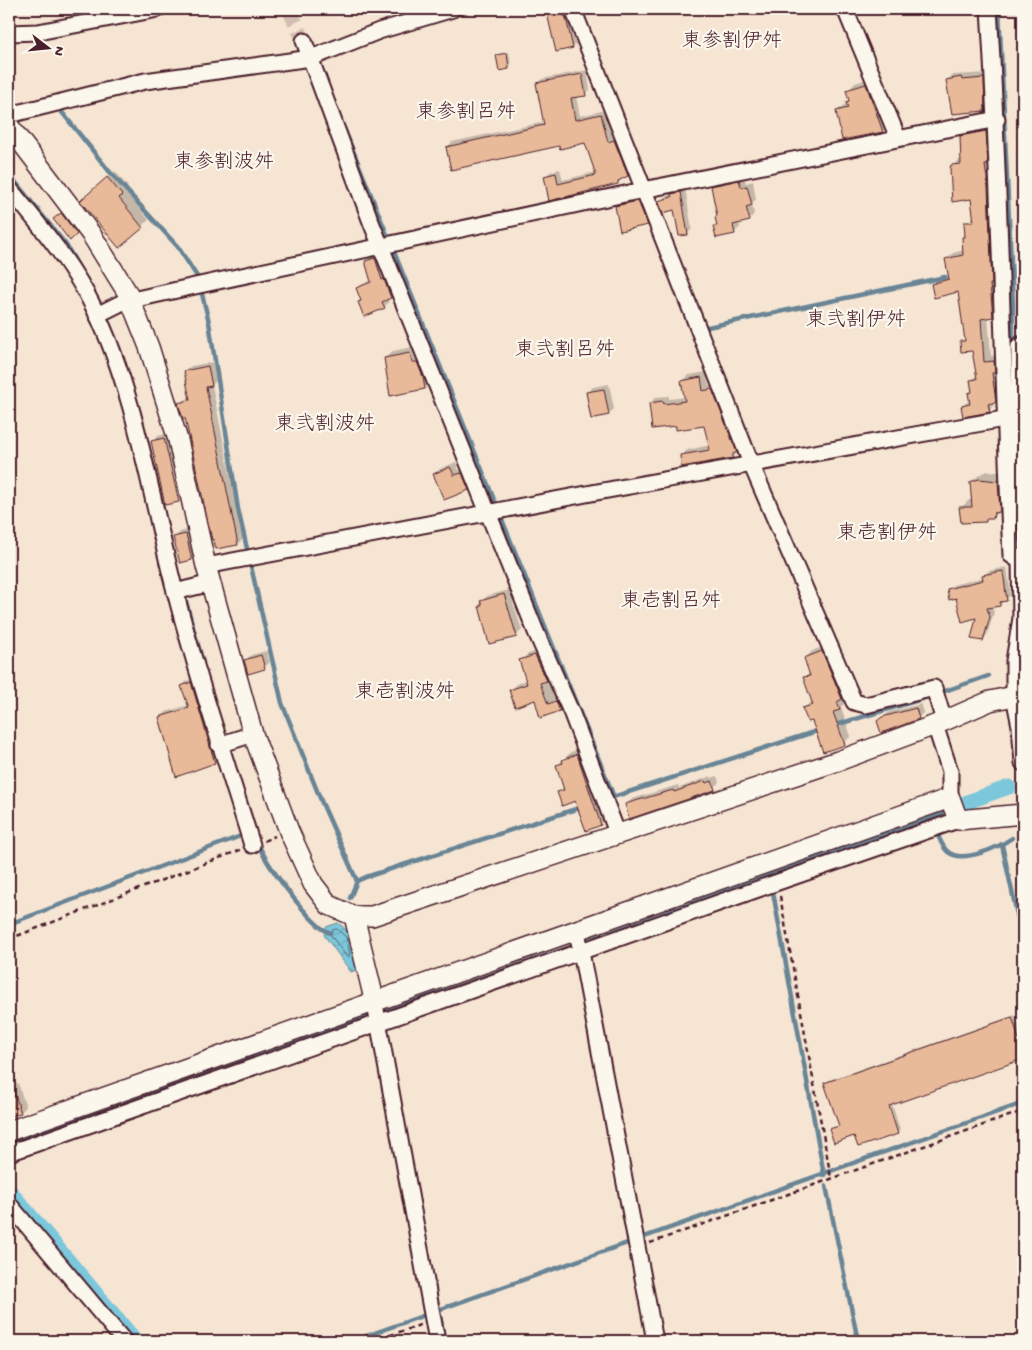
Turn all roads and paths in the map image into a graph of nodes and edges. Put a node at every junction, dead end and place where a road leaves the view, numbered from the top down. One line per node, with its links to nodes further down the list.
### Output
1 (158, 9): 6 (street)
2 (453, 9): 8 (street)
3 (573, 9): 14 (street)
4 (845, 9): 12 (street)
5 (990, 9): 10 (street)
6 (9, 34)
7 (304, 40): 8 (street)
8 (311, 58): 9 (street); 15 (street)
9 (9, 115)
10 (997, 119): 12 (street); 18 (street)
11 (9, 126): 16 (street)
12 (898, 138): 14 (street)
13 (9, 188): 17 (street)
14 (648, 190): 15 (street); 20 (street)
15 (386, 247): 16 (street); 21 (street)
16 (130, 301): 17 (street); 24 (street)
17 (102, 312): 25 (street)
18 (1013, 346): 19 (street); 22 (street)
19 (1004, 419): 20 (street); 23 (street)
20 (755, 465): 21 (street); 27 (street)
21 (496, 511): 24 (street); 34 (street)
22 (1023, 515)
23 (1022, 558): 26 (street)
24 (209, 575): 25 (street); 28 (street)
25 (180, 591): 29 (street)
26 (1018, 696): 27 (street); 30 (street)
27 (940, 723): 31 (street); 34 (street)
28 (252, 734): 29 (street); 37 (street)
29 (223, 743): 35 (street)
30 (1023, 764)
31 (950, 798): 33 (street); 36 (street)
32 (1023, 814): 33 (street)
33 (958, 820): 36 (street)
34 (618, 834): 37 (street)
35 (250, 837): 38 (path)
36 (776, 872): 39 (street); 44 (path)
37 (354, 916): 40 (street)
38 (9, 939)
39 (579, 946): 40 (street); 46 (street)
40 (377, 1012): 42 (street); 43 (street); 47 (street)
41 (1023, 1111): 44 (path)
42 (9, 1131)
43 (9, 1153)
44 (830, 1176): 46 (path)
45 (9, 1204): 48 (street)
46 (637, 1243): 51 (street)
47 (433, 1320): 49 (path); 50 (street)
48 (124, 1341)
49 (373, 1341)
50 (437, 1341)
51 (655, 1341)

